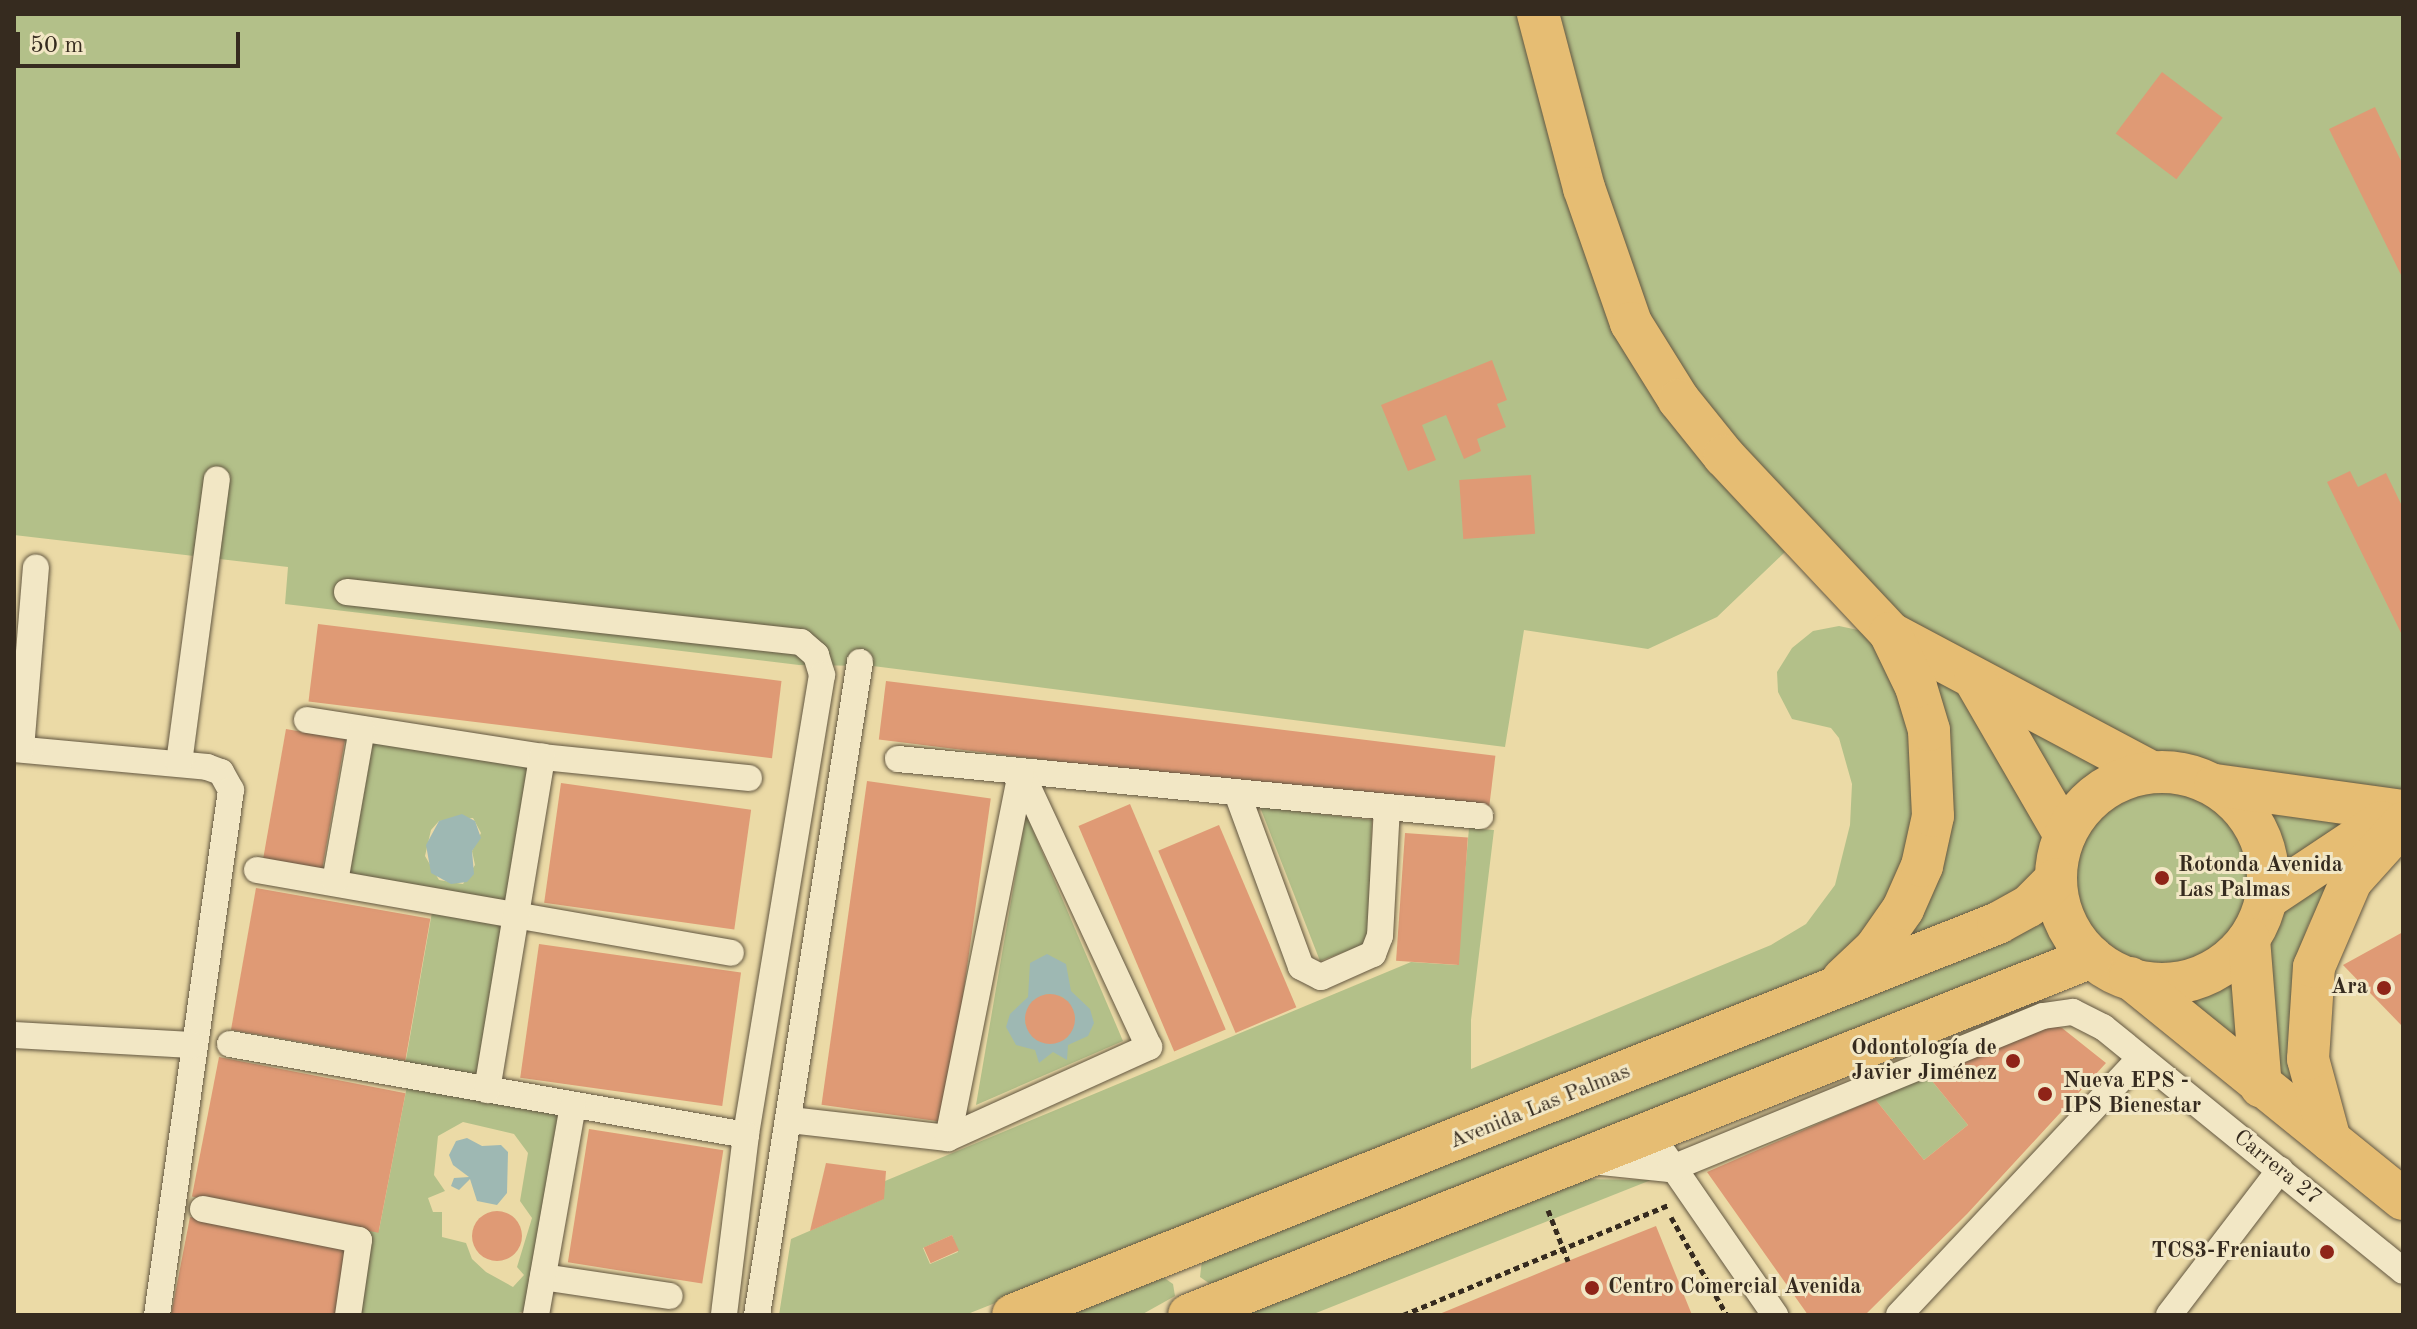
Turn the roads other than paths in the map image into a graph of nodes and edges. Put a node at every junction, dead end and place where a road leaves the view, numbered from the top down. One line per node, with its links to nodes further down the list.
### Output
1 (1538, 14): 5 (main road)
2 (217, 480): 13 (street)
3 (36, 568): 10 (street)
4 (347, 592): 42 (street)
5 (1890, 633): 7 (main road); 32 (main road)
6 (860, 662): 40 (street)
7 (1975, 680): 14 (main road); 22 (main road)
8 (307, 720): 9 (street)
9 (362, 729): 11 (street); 25 (street)
10 (17, 749): 13 (street)
11 (542, 757): 16 (street); 27 (street)
12 (898, 759): 15 (street)
13 (179, 763): 35 (street)
14 (2151, 772): 17 (main road); 22 (main road)
15 (1021, 773): 18 (street); 43 (street); 43 (street)
16 (749, 778)
17 (2215, 785): 20 (main road); 26 (main road)
18 (1237, 793): 19 (street); 19 (street)
19 (1387, 807): 21 (street)
20 (2401, 815): 26 (main road); 44 (main road)
21 (1480, 816)
22 (2065, 835): 24 (main road)
23 (257, 870): 25 (street)
24 (2056, 879): 30 (main road); 32 (main road, Avenida Las Palmas)
25 (335, 882): 27 (street)
26 (2266, 899): 28 (main road)
27 (516, 917): 29 (street); 38 (street)
28 (2249, 939): 31 (main road); 37 (main road)
29 (731, 953)
30 (2092, 957): 31 (main road); 41 (main road)
31 (2130, 978): 37 (main road)
32 (1825, 995): 50 (main road, Avenida Las Palmas)
33 (14, 1035): 35 (street)
34 (230, 1044): 38 (street)
35 (192, 1045): 55 (street)
36 (2140, 1058): 46 (street, Carrera 27); 47 (street, Carrera 27); 62 (street)
37 (2261, 1087): 44 (main road)
38 (487, 1090): 39 (street)
39 (573, 1106): 42 (street); 52 (street)
40 (790, 1120): 43 (street); 59 (street)
41 (1653, 1129): 45 (main road); 46 (street)
42 (746, 1135): 58 (street)
43 (948, 1138)
44 (2330, 1140): 48 (main road)
45 (1579, 1159): 46 (street); 54 (main road)
46 (1670, 1169): 61 (street)
47 (2280, 1170): 51 (street, Carrera 27); 63 (street)
48 (2403, 1199)
49 (203, 1209): 56 (street)
50 (1166, 1254): 54 (main road); 60 (main road, Avenida Las Palmas)
51 (2403, 1271)
52 (543, 1277): 53 (street); 57 (street)
53 (670, 1296)
54 (1196, 1312)
55 (157, 1315)
56 (348, 1315)
57 (536, 1315)
58 (724, 1315)
59 (757, 1315)
60 (1013, 1315)
61 (1775, 1315)
62 (1899, 1315)
63 (2169, 1315)

